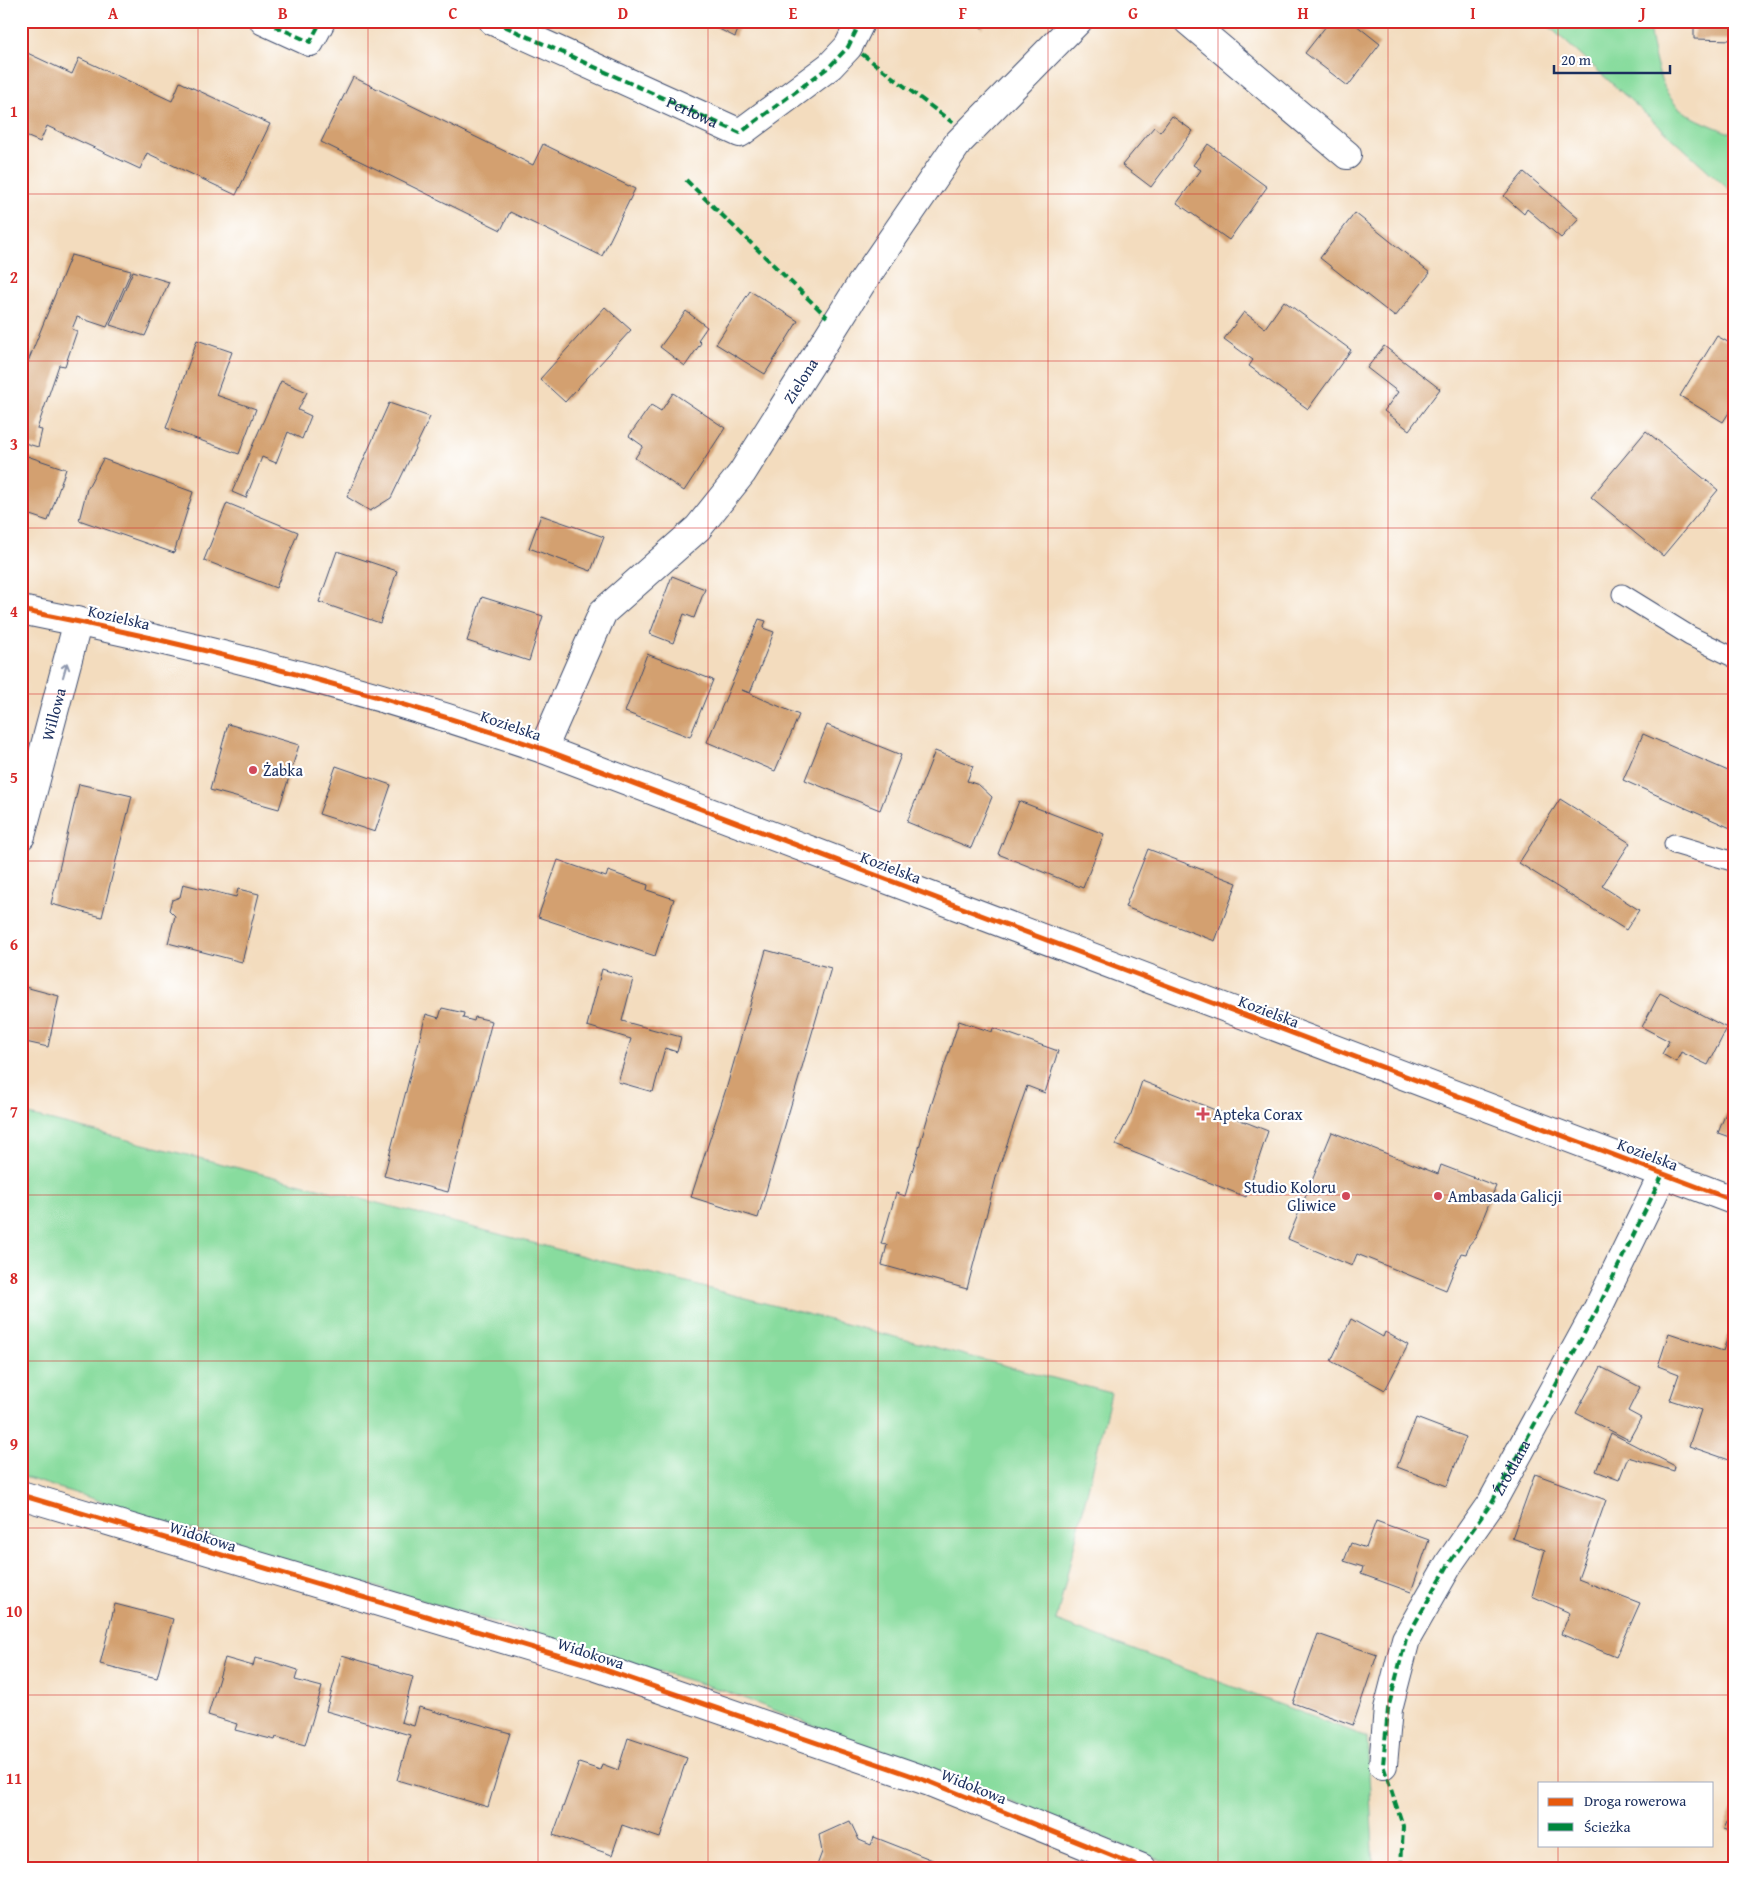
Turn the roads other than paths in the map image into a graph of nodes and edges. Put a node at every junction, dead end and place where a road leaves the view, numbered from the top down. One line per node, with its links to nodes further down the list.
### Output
1 (264, 21): 2 (street)
2 (321, 21)
3 (493, 21): 4 (street, Perłowa)
4 (861, 21)
5 (1078, 21): 12 (street, Zielona)
6 (1188, 21): 7 (street)
7 (1347, 155)
8 (1622, 594): 11 (lane)
9 (21, 610): 10 (street, Kozielska)
10 (78, 621): 12 (street, Kozielska); 13 (street, Willowa, one-way to 10)
11 (1735, 658)
12 (543, 749): 16 (street, Kozielska)
13 (21, 836)
14 (1674, 844): 15 (lane)
15 (1735, 862)
16 (1663, 1174): 17 (street, Kozielska); 19 (street, Źródlana)
17 (1735, 1201)
18 (21, 1494): 20 (street, Widokowa)
19 (1383, 1765)
20 (1142, 1868)

